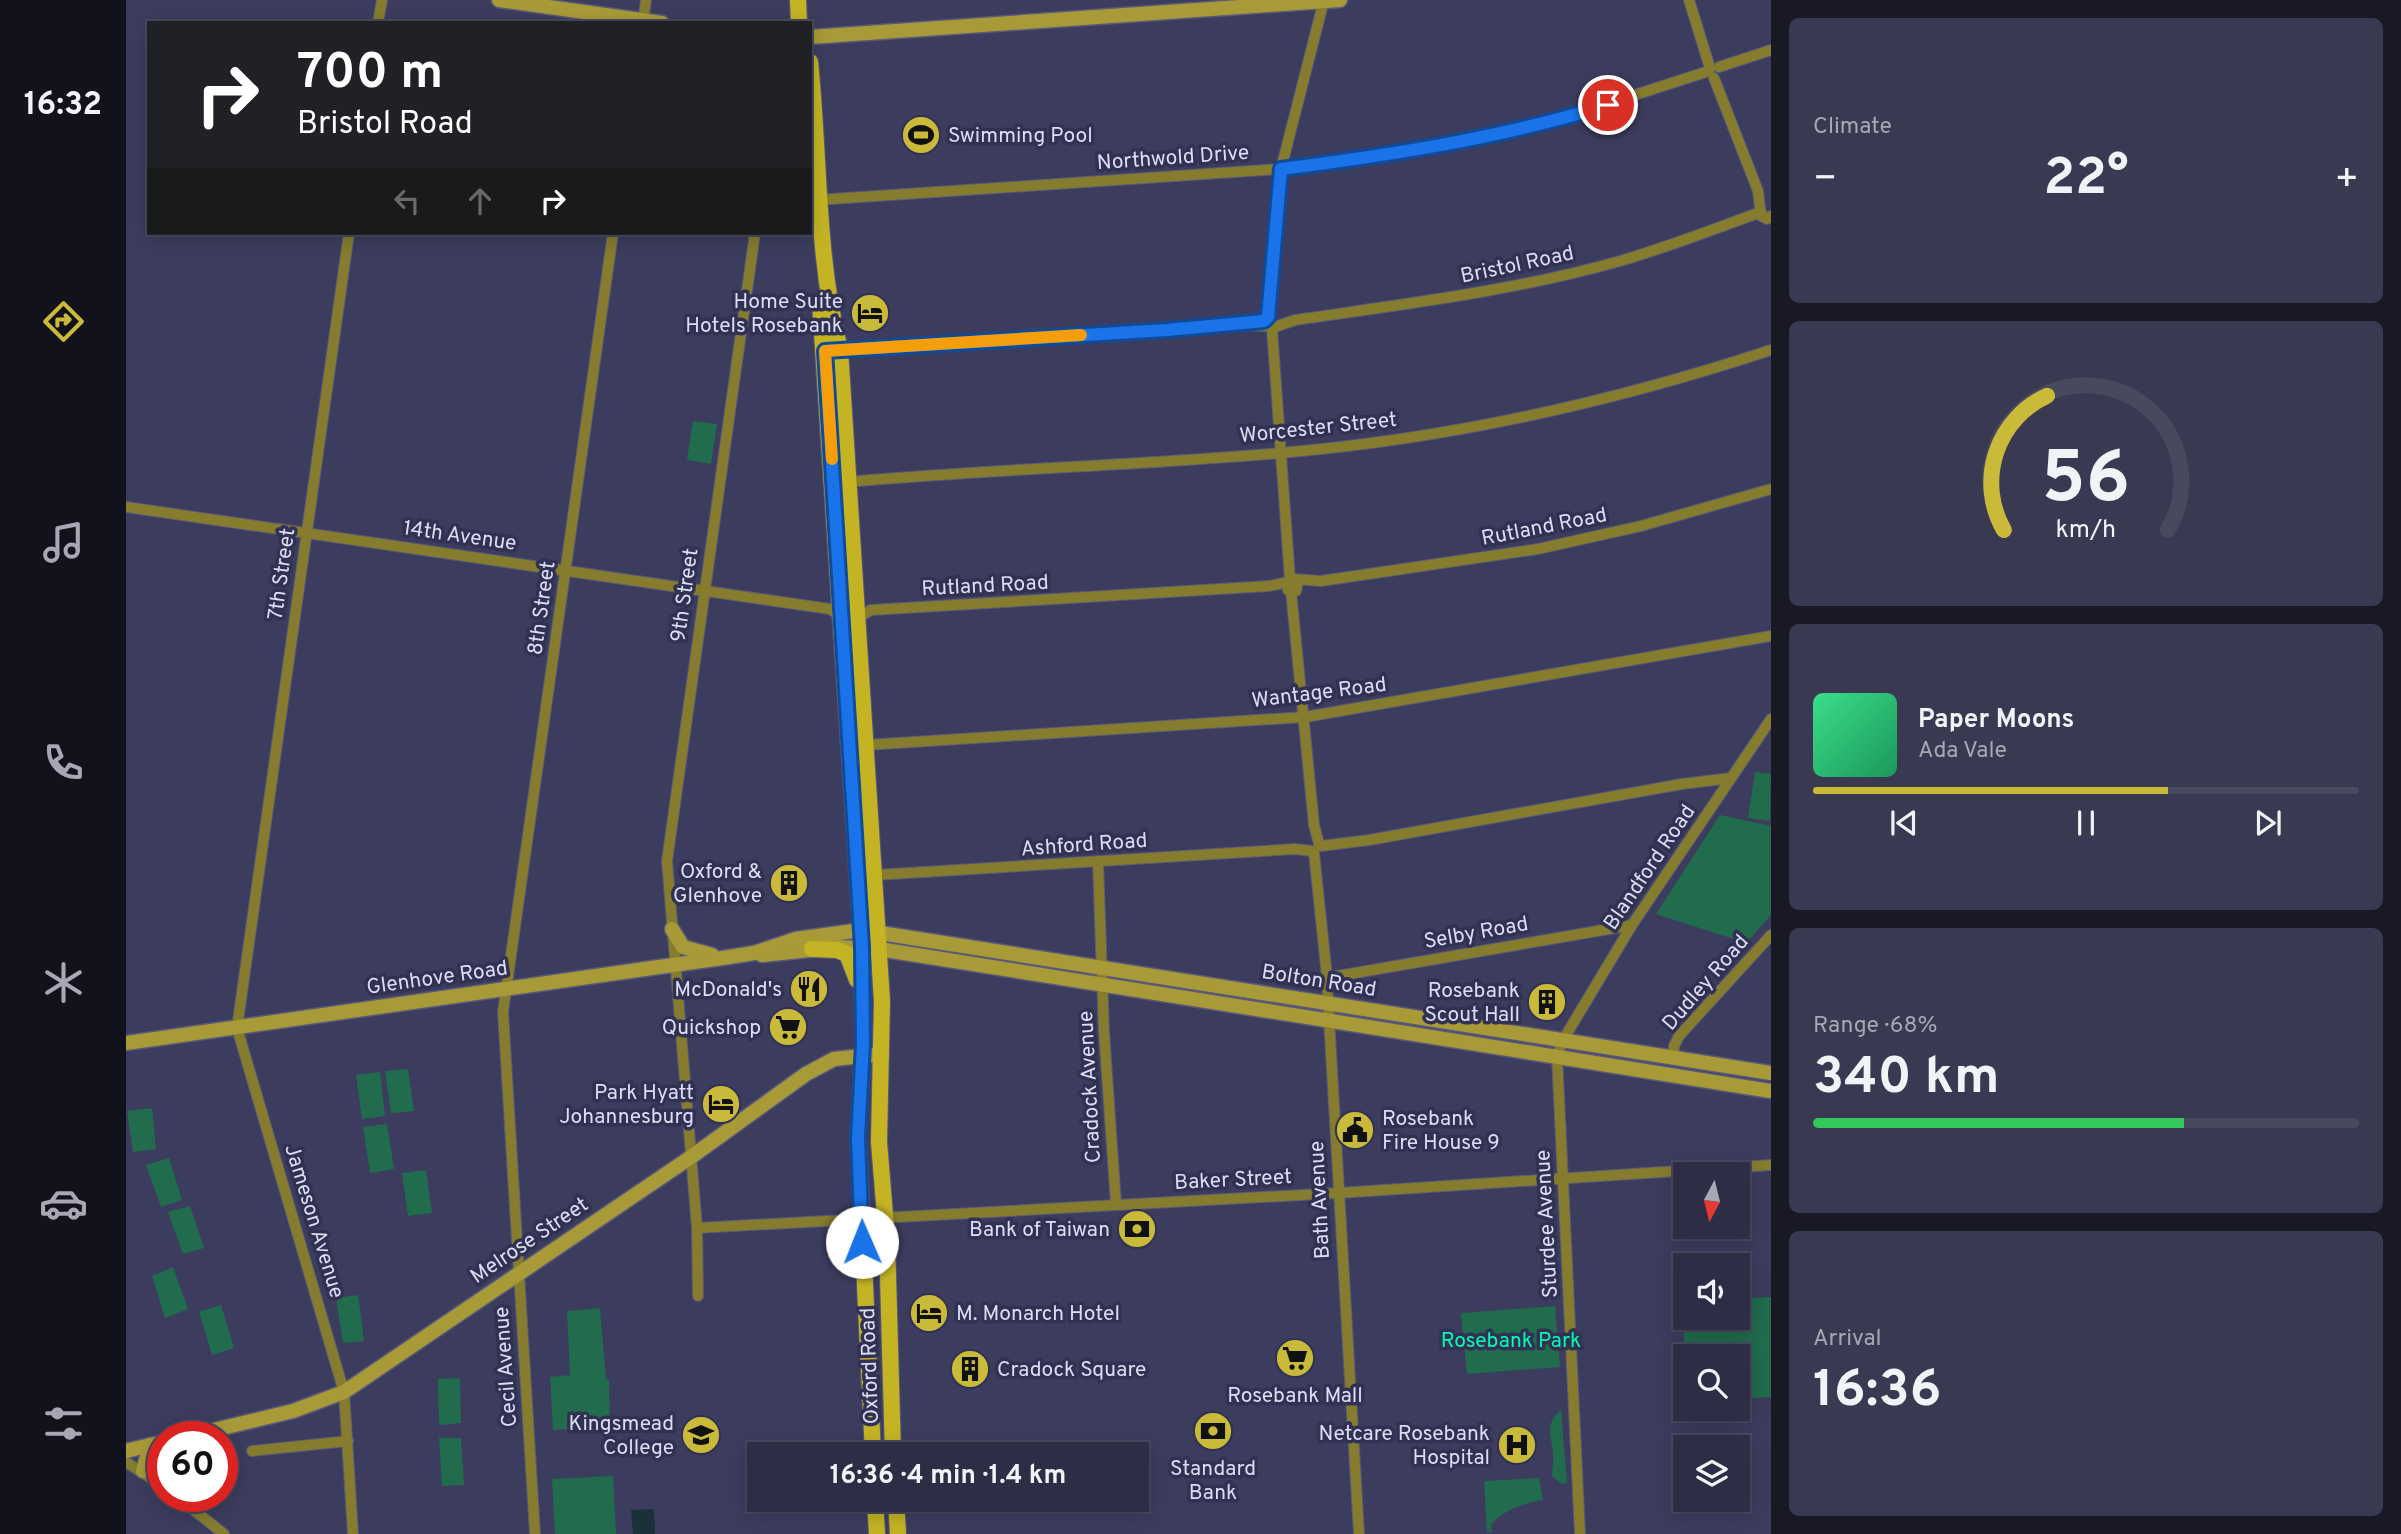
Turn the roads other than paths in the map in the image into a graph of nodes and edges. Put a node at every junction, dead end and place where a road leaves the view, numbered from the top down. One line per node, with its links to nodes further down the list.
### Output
1 (382, 0): 9 (street)
2 (499, 0): 10 (main road)
3 (646, 0): 10 (street)
4 (798, 0): 11 (main road)
5 (806, 0): 12 (main road)
6 (1340, 0): 8 (main road)
7 (1689, 0): 15 (street)
8 (1324, 1): 13 (main road); 17 (street, Bath Avenue)
9 (378, 21)
10 (643, 21)
11 (799, 21)
12 (807, 21)
13 (812, 37)
14 (1771, 50): 15 (street, Northwold Drive)
15 (1714, 72): 17 (street, Northwold Drive); 20 (street)
16 (812, 108): 19 (main road, Oxford Road)
17 (1281, 169): 19 (street, Northwold Drive); 25 (street, Bath Avenue)
18 (812, 183): 19 (main road, Oxford Road)
19 (816, 200): 26 (main road, Oxford Road)
20 (1768, 214): 21 (street); 25 (street, Bristol Road)
21 (1771, 230)
22 (349, 235): 32 (street, 7th Street)
23 (613, 235): 33 (street, 8th Street)
24 (755, 235): 35 (street, 9th Street)
25 (1270, 323): 26 (street, Bristol Road); 28 (street, Bath Avenue)
26 (832, 350): 29 (main road, Oxford Road)
27 (1771, 350): 28 (street, Worcester Street)
28 (1281, 453): 29 (street, Worcester Street); 34 (street, Bath Avenue)
29 (845, 482): 36 (main road, Oxford Road); 37 (main road, Oxford Road)
30 (1771, 488): 34 (street, Rutland Road)
31 (126, 507): 32 (street, 14th Avenue)
32 (307, 533): 33 (street, 14th Avenue); 46 (street, 7th Street)
33 (565, 570): 35 (street, 14th Avenue); 59 (street, 8th Street)
34 (1293, 586): 37 (street, Rutland Road); 39 (street, Bath Avenue)
35 (705, 590): 36 (street, 14th Avenue); 48 (street, 9th Street)
36 (837, 610): 37 (street); 37 (street); 49 (main road, Oxford Road)
37 (863, 610): 41 (main road, Oxford Road)
38 (1771, 636): 39 (street, Wantage Road)
39 (1305, 717): 41 (street, Wantage Road); 43 (street, Bath Avenue)
40 (1771, 719): 42 (street, Blandford Road)
41 (866, 745): 45 (main road, Oxford Road)
42 (1731, 778): 43 (street, Ashford Road); 47 (street, Blandford Road)
43 (1316, 848): 44 (street, Ashford Road); 57 (street, Bath Avenue)
44 (1098, 863): 45 (street, Ashford Road); 56 (street, Cradock Avenue)
45 (875, 875): 49 (main road, Oxford Road)
46 (252, 921): 63 (street, Jameson Avenue)
47 (1632, 925): 57 (street, Selby Road); 64 (street, Blandford Road)
48 (672, 929): 54 (main road); 55 (street, 9th Street)
49 (869, 931): 51 (main road, Oxford Road); 53 (main road, Glenhove Road); 56 (main road, Bolton Road)
50 (1771, 935): 69 (street, Dudley Road)
51 (870, 948): 52 (main road, Glenhove Road); 58 (main road, Bolton Road); 60 (main road, Oxford Road); 66 (main road, Oxford Road)
52 (812, 949): 53 (main road, Glenhove Road); 60 (main road)
53 (754, 953): 54 (main road, Glenhove Road)
54 (729, 957): 55 (main road, Glenhove Road)
55 (675, 963): 59 (main road, Glenhove Road); 72 (street, 9th Street)
56 (1102, 967): 58 (street, Cradock Avenue); 61 (main road, Bolton Road)
57 (1326, 978): 61 (street, Bath Avenue)
58 (1102, 983): 62 (main road, Bolton Road); 76 (street, Cradock Avenue)
59 (506, 988): 63 (main road, Glenhove Road); 80 (street, Cecil Avenue)
60 (862, 1003): 67 (main road, Oxford Road)
61 (1327, 1003): 62 (street, Bath Avenue); 64 (main road, Bolton Road)
62 (1327, 1020): 68 (main road, Bolton Road); 75 (street, Bath Avenue)
63 (237, 1028): 65 (main road, Glenhove Road); 82 (street, Jameson Avenue)
64 (1563, 1040): 68 (street, Sturdee Avenue); 69 (main road, Bolton Road)
65 (126, 1043)
66 (882, 1054): 67 (main road, Melrose Street); 77 (main road, Oxford Road)
67 (863, 1055): 72 (main road, Melrose Street); 78 (main road, Oxford Road)
68 (1557, 1056): 71 (main road, Bolton Road); 74 (street, Sturdee Avenue)
69 (1673, 1057): 70 (main road, Bolton Road)
70 (1771, 1073)
71 (1771, 1091)
72 (691, 1157): 79 (street, 9th Street); 80 (main road, Melrose Street)
73 (1771, 1165): 74 (street, Baker Street)
74 (1563, 1180): 75 (street, Baker Street); 101 (street, Sturdee Avenue)
75 (1338, 1193): 76 (street, Baker Street); 100 (street, Bath Avenue)
76 (1116, 1204): 77 (street, Baker Street)
77 (885, 1217): 78 (street, Baker Street); 86 (main road, Oxford Road)
78 (862, 1220): 79 (street, Baker Street); 85 (main road, Oxford Road)
79 (696, 1228): 81 (street, 9th Street)
80 (518, 1273): 82 (main road, Melrose Street); 97 (street, Cecil Avenue)
81 (698, 1296)
82 (344, 1392): 83 (main road, Melrose Street); 84 (street, Jameson Avenue)
83 (238, 1424)
84 (348, 1441): 88 (street); 96 (street, Jameson Avenue)
85 (872, 1442)
86 (893, 1442)
87 (138, 1449): 90 (main road); 90 (street)
88 (252, 1451)
89 (126, 1462): 90 (street)
90 (142, 1470): 91 (street)
91 (147, 1474)
92 (196, 1512): 95 (street)
93 (876, 1512): 98 (main road)
94 (897, 1512): 99 (main road)
95 (224, 1534)
96 (353, 1534)
97 (535, 1534)
98 (877, 1534)
99 (898, 1534)
100 (1359, 1534)
101 (1580, 1534)

